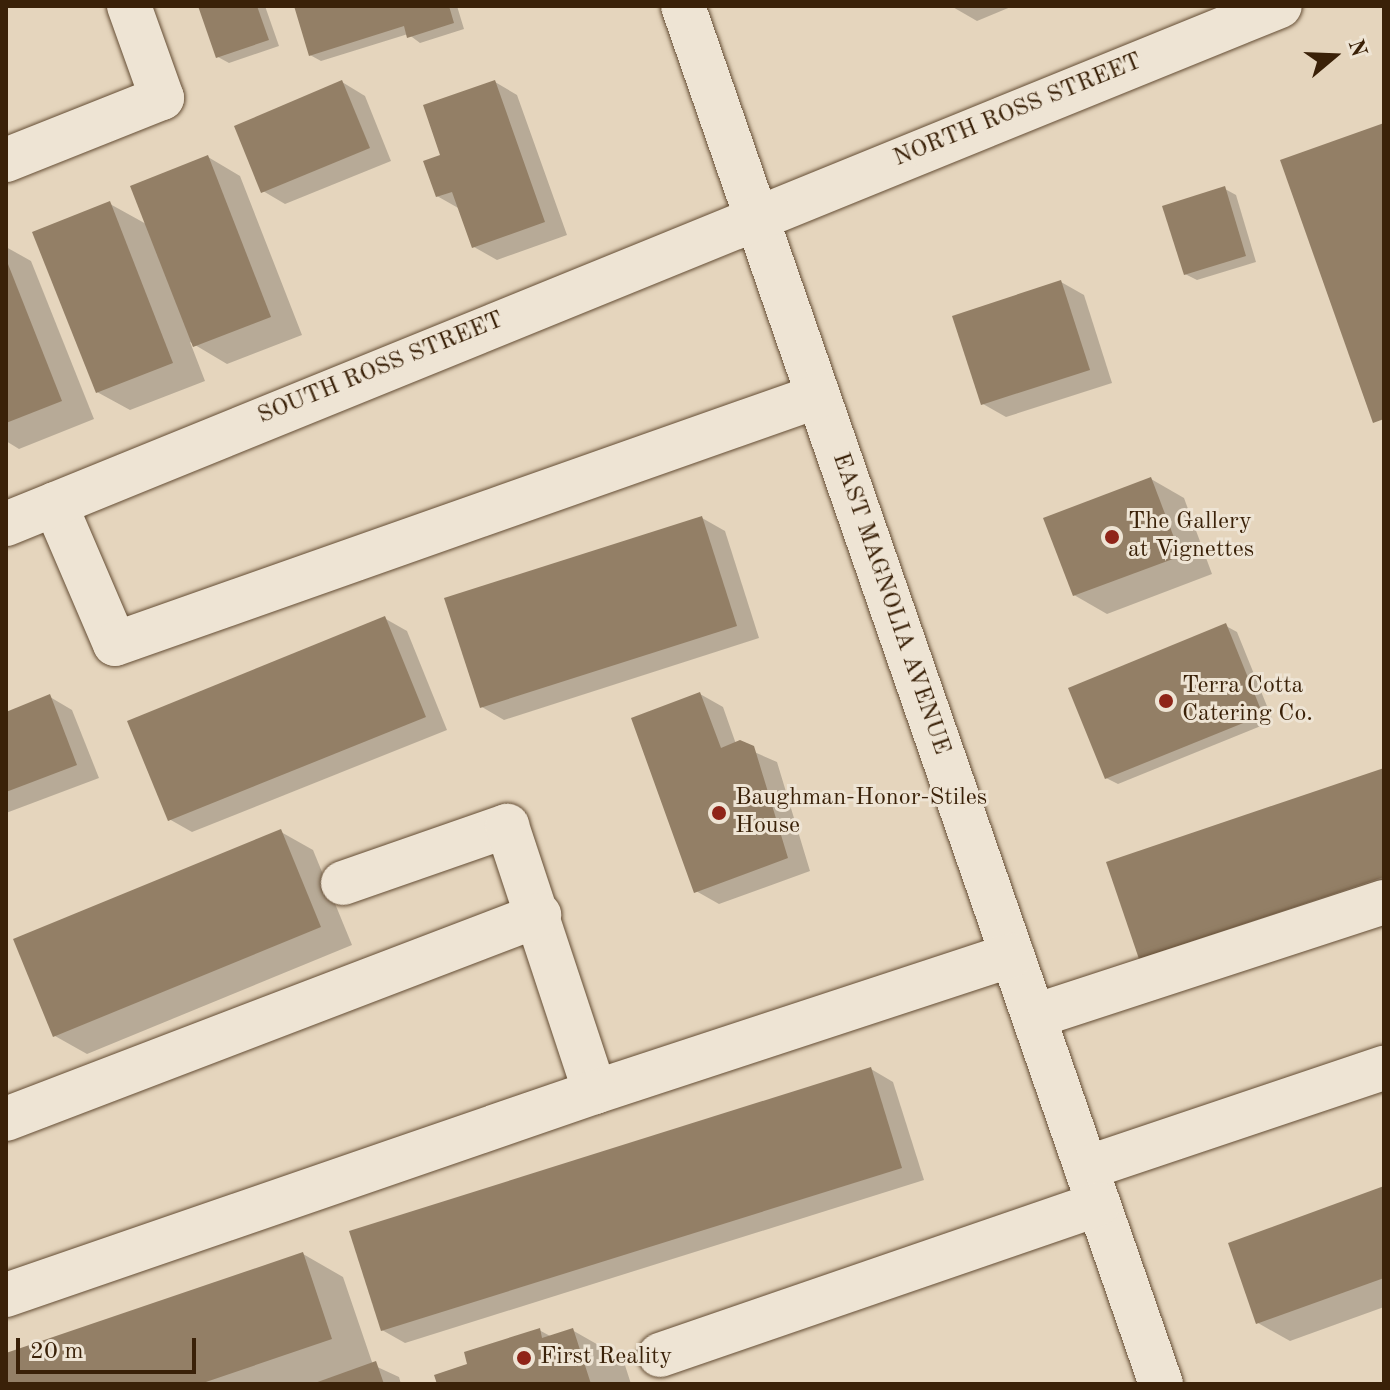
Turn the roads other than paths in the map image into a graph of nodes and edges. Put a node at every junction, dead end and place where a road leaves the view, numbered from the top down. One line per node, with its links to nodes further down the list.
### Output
1 (129, 6): 4 (street)
2 (683, 6): 5 (street, EAST MAGNOLIA AVENUE)
3 (1280, 6): 5 (street, NORTH ROSS STREET)
4 (6, 160)
5 (756, 215): 6 (street, EAST MAGNOLIA AVENUE); 7 (street, SOUTH ROSS STREET)
6 (818, 396): 7 (street); 12 (street, EAST MAGNOLIA AVENUE)
7 (55, 504): 8 (street, SOUTH ROSS STREET)
8 (6, 524)
9 (343, 883): 11 (street)
10 (1384, 902): 13 (street)
11 (539, 915): 15 (street); 16 (street)
12 (1012, 955): 13 (street, EAST MAGNOLIA AVENUE); 15 (street)
13 (1035, 1016): 17 (street, EAST MAGNOLIA AVENUE)
14 (1384, 1068): 17 (street)
15 (595, 1092): 18 (street)
16 (6, 1119)
17 (1092, 1186): 19 (street); 20 (street, EAST MAGNOLIA AVENUE)
18 (6, 1295)
19 (660, 1355)
20 (1161, 1384)

